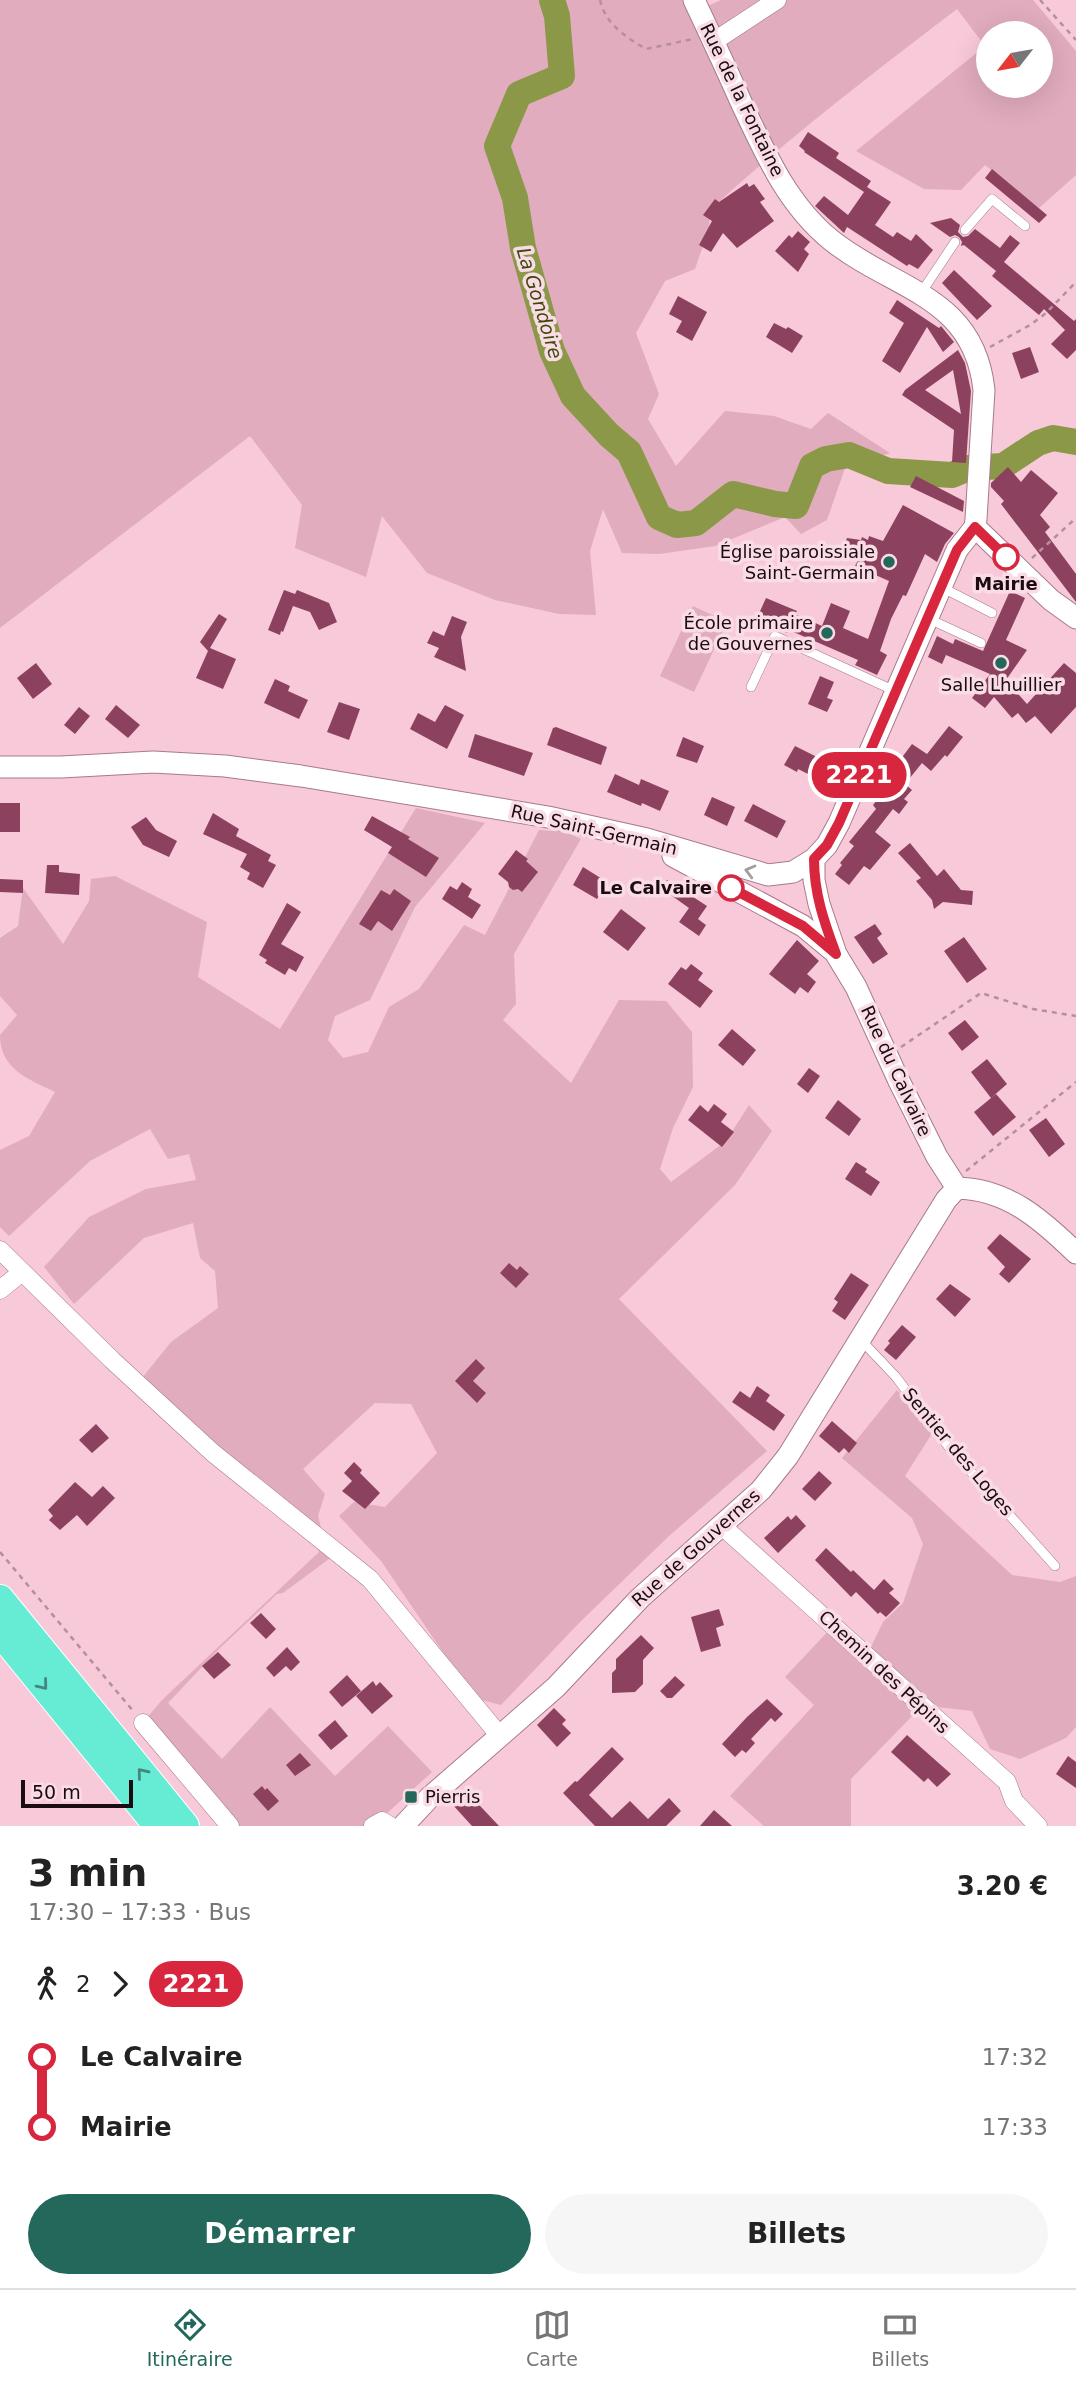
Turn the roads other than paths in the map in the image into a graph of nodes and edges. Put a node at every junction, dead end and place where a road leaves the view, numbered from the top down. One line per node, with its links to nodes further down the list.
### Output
1 (694, 0): 3 (street, Rue de la Fontaine)
2 (777, 0): 3 (street)
3 (711, 38): 7 (street, Rue de la Fontaine)
4 (1025, 226): 5 (lane)
5 (965, 230)
6 (955, 242): 7 (lane)
7 (921, 293): 8 (street, Rue de la Fontaine)
8 (975, 527): 9 (street, Rue Saint-Germain); 12 (street)
9 (941, 587): 10 (lane); 11 (street, Rue Saint-Germain)
10 (992, 613)
11 (927, 618): 13 (lane); 15 (street, Rue Saint-Germain)
12 (1076, 618)
13 (981, 642)
14 (751, 687): 15 (lane)
15 (895, 691): 18 (street, Rue Saint-Germain)
16 (0, 766): 17 (street, Rue Saint-Germain)
17 (659, 845): 18 (street, Rue Saint-Germain, one-way to 17); 19 (street, Rue du Calvaire)
18 (814, 859): 19 (street, Rue du Calvaire)
19 (836, 954): 20 (street, Rue du Calvaire)
20 (955, 1185): 22 (street); 25 (street, Rue de Gouvernes)
21 (0, 1250): 23 (street)
22 (1076, 1253)
23 (22, 1272): 24 (street); 31 (street)
24 (0, 1290)
25 (859, 1339): 26 (street, Rue de Gouvernes); 27 (lane, Sentier des Loges)
26 (721, 1525): 31 (street, Rue de Gouvernes); 38 (street, Chemin des Pépins)
27 (1055, 1566)
28 (0, 1599): 33 (highway, one-way to 28)
29 (0, 1632): 32 (highway, one-way to 32)
30 (143, 1723): 34 (street)
31 (500, 1736): 37 (street, Rue de Gouvernes)
32 (158, 1826)
33 (186, 1826)
34 (230, 1826)
35 (373, 1826): 36 (street)
36 (390, 1826)
37 (403, 1826)
38 (1038, 1826)

